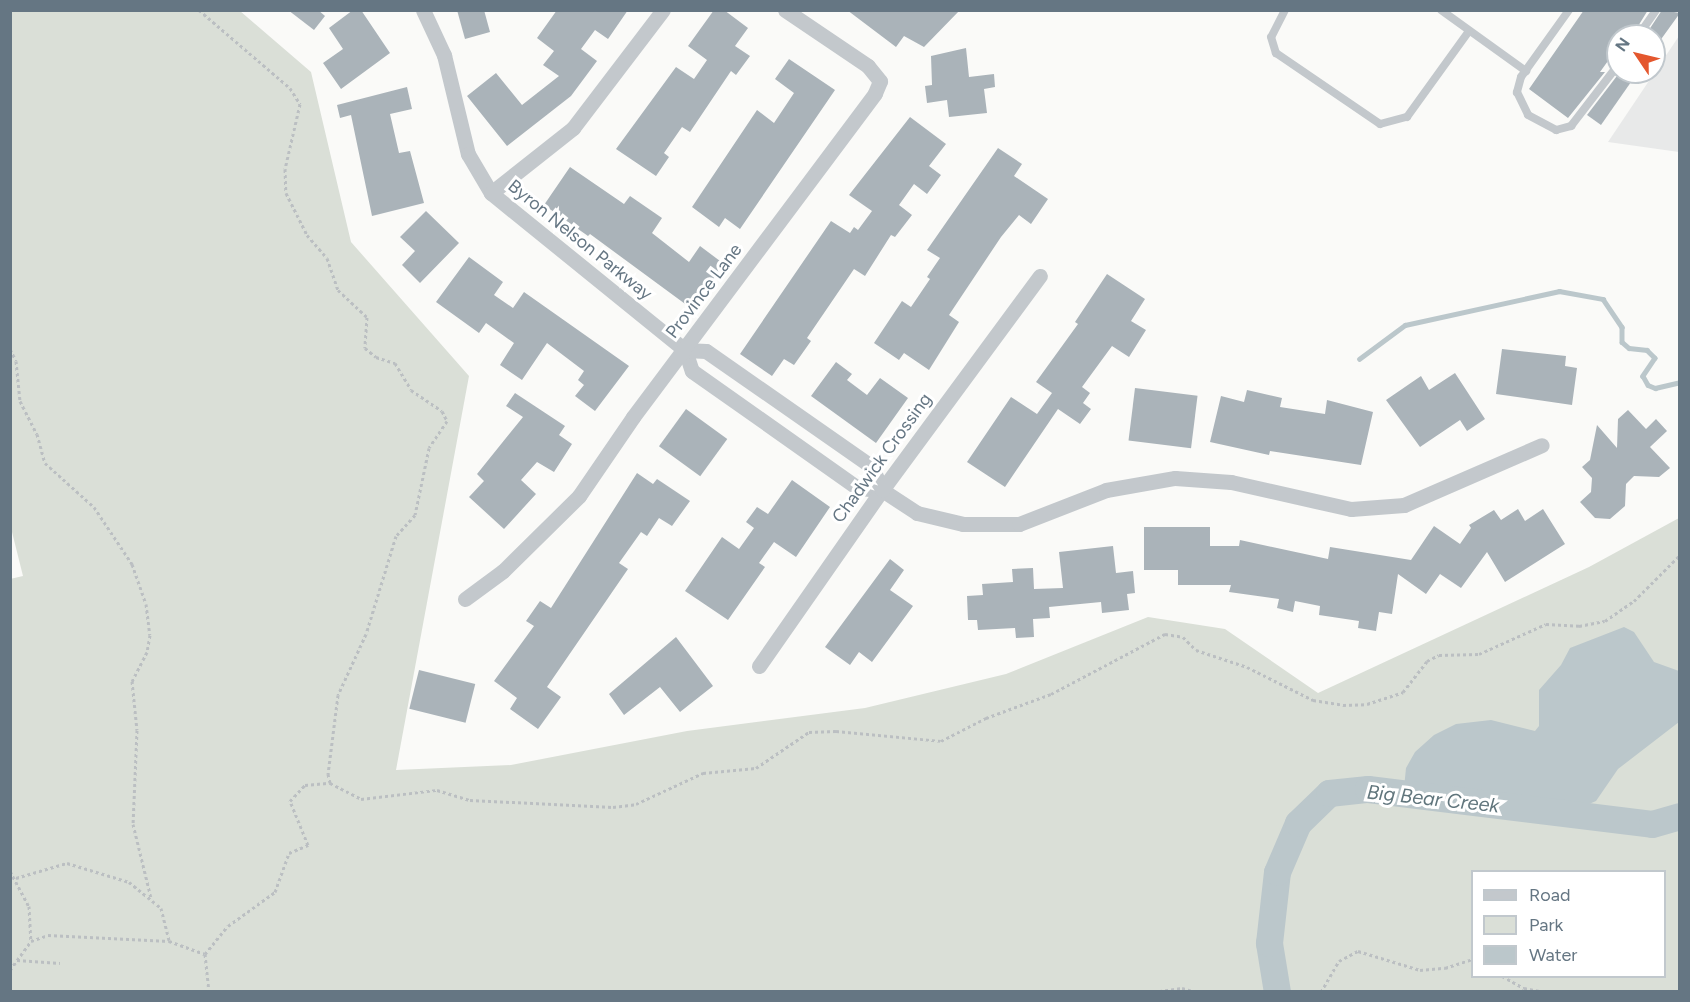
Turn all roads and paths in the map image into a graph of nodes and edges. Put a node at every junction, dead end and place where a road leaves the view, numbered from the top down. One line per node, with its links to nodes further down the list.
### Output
1 (199, 10): 24 (path)
2 (423, 10): 13 (street, Byron Nelson Parkway)
3 (663, 10): 13 (street)
4 (786, 10): 16 (street, Province Lane)
5 (1285, 10): 10 (lane)
6 (1441, 10): 10 (lane)
7 (1569, 10): 11 (lane)
8 (1656, 10): 9 (lane)
9 (1646, 24)
10 (1469, 31): 11 (lane)
11 (1526, 71): 12 (lane)
12 (1606, 82)
13 (491, 194): 16 (street, Byron Nelson Parkway)
14 (1040, 276): 20 (street, Chadwick Crossing)
15 (10, 349): 27 (path)
16 (685, 350): 17 (street, Byron Nelson Parkway); 18 (street, Byron Nelson Parkway); 22 (street, Province Lane)
17 (788, 409): 18 (street); 20 (street, Byron Nelson Parkway)
18 (775, 429): 20 (street, Byron Nelson Parkway)
19 (1542, 445): 20 (street, Byron Nelson Parkway)
20 (882, 490): 23 (street, Chadwick Crossing)
21 (1680, 555): 24 (path)
22 (465, 599)
23 (759, 666)
24 (330, 783): 30 (path)
25 (10, 871): 26 (path)
26 (16, 878): 27 (path); 28 (path)
27 (151, 898): 29 (path)
28 (31, 941): 29 (path); 31 (path)
29 (169, 941): 30 (path)
30 (205, 954): 36 (path)
31 (17, 960): 33 (path); 34 (path)
32 (1471, 960): 39 (path)
33 (60, 963)
34 (10, 970)
35 (1506, 978): 40 (path)
36 (209, 992)
37 (1153, 992): 38 (path)
38 (1196, 992)
39 (1322, 992)
40 (1545, 992)

